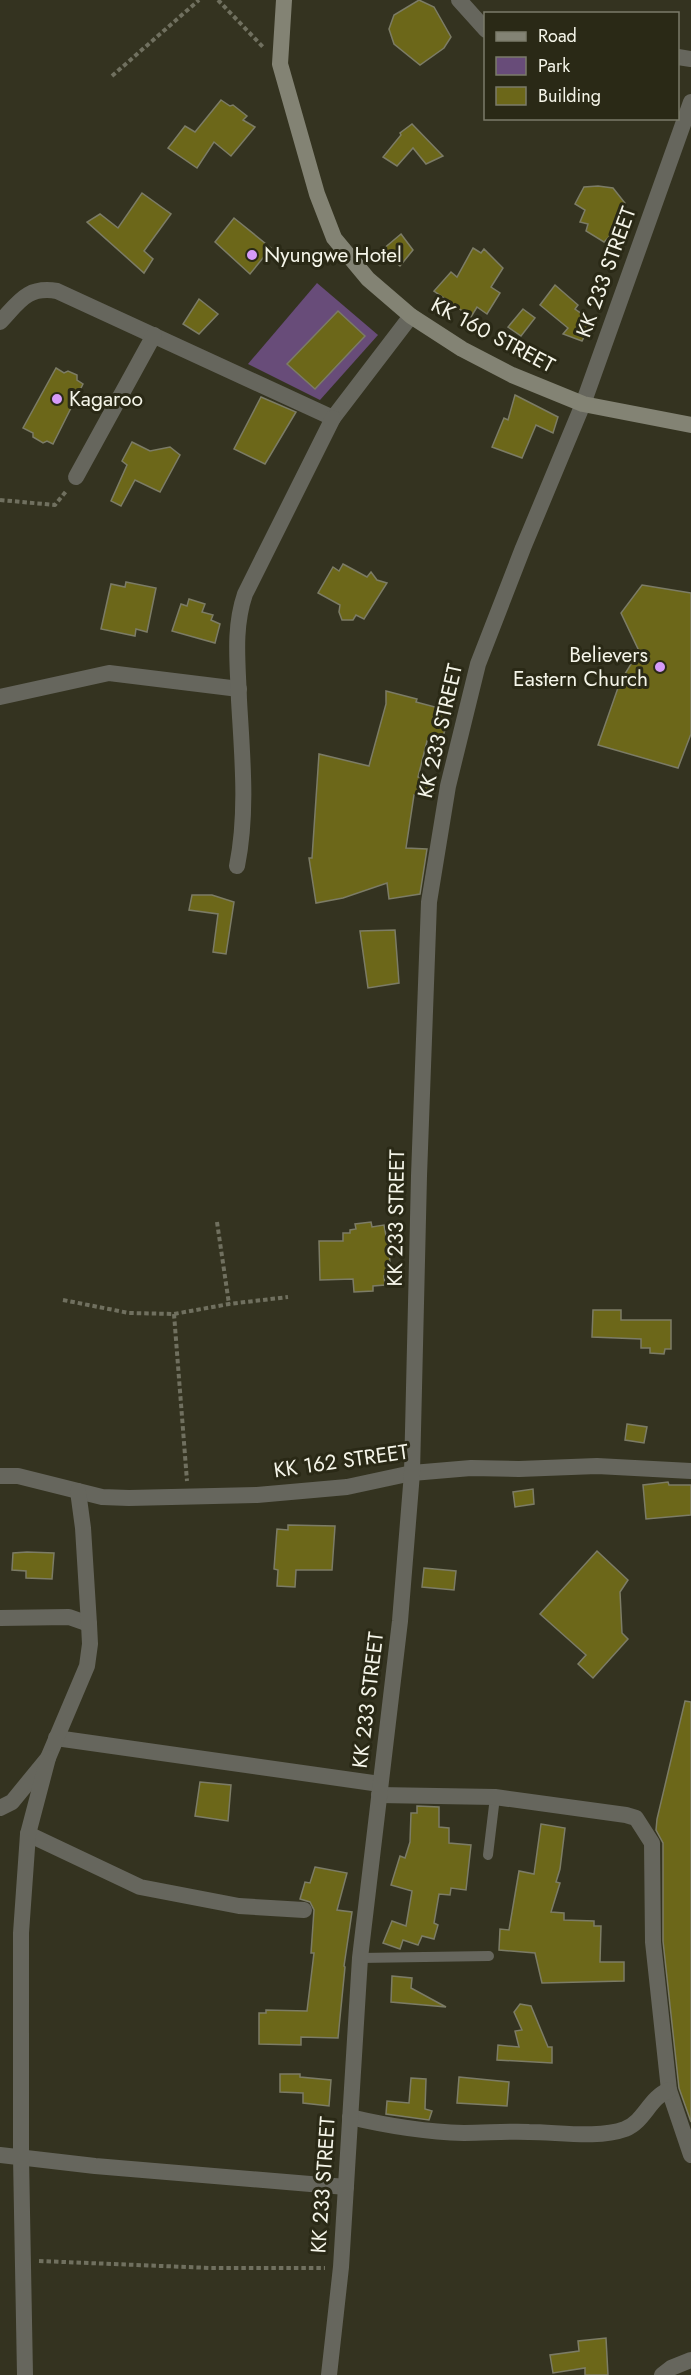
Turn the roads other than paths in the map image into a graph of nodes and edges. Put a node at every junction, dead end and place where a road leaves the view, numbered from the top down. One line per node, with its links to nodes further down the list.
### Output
1 (284, 0): 5 (main road, KK 160 STREET)
2 (459, 0): 3 (street)
3 (484, 28)
4 (691, 102): 8 (street, KK 233 STREET)
5 (411, 316): 8 (main road, KK 160 STREET); 9 (street)
6 (0, 322): 7 (street)
7 (154, 335): 9 (street); 11 (street)
8 (583, 404): 10 (main road, KK 160 STREET); 16 (street, KK 233 STREET)
9 (333, 418): 12 (street)
10 (691, 424)
11 (76, 477)
12 (239, 689): 13 (street); 14 (street)
13 (0, 698)
14 (237, 866)
15 (691, 1471): 16 (street, KK 162 STREET)
16 (412, 1473): 18 (street, KK 162 STREET); 23 (street, KK 233 STREET)
17 (0, 1476): 18 (street, KK 162 STREET)
18 (78, 1491): 20 (street)
19 (0, 1618): 20 (street)
20 (89, 1624): 21 (street)
21 (56, 1738): 22 (street); 23 (street)
22 (48, 1758): 25 (street); 26 (street)
23 (379, 1790): 24 (street); 30 (street, KK 233 STREET)
24 (495, 1797): 27 (lane); 31 (street)
25 (0, 1808)
26 (28, 1834): 28 (street); 35 (street)
27 (488, 1855)
28 (304, 1910)
29 (489, 1956): 30 (lane)
30 (360, 1958): 32 (street, KK 233 STREET)
31 (669, 2090): 32 (street); 34 (street)
32 (350, 2117): 36 (street, KK 233 STREET)
33 (0, 2155): 35 (street)
34 (691, 2155)
35 (21, 2157): 36 (street); 38 (street)
36 (346, 2187): 39 (street, KK 233 STREET)
37 (691, 2360): 40 (street)
38 (26, 2375)
39 (329, 2375)
40 (662, 2375)

